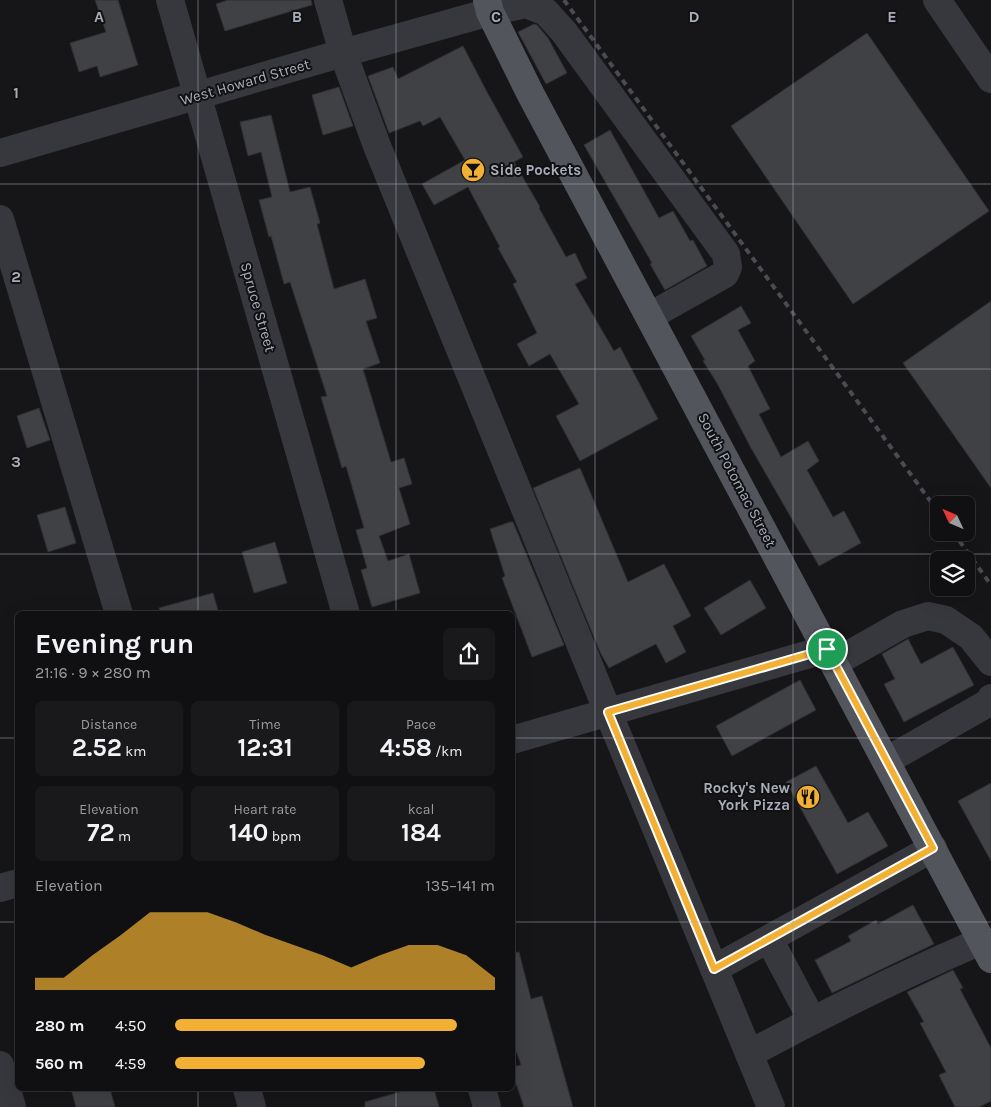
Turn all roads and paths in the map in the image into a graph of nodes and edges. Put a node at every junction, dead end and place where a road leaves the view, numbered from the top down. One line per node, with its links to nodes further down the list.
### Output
1 (170, 0): 7 (street, Spruce Street)
2 (328, 0): 5 (street)
3 (937, 0): 6 (street)
4 (488, 6): 5 (street, West Howard Street); 10 (main road, South Potomac Street); 10 (street, West Howard Street)
5 (343, 54): 7 (street, West Howard Street); 16 (street)
6 (991, 79)
7 (197, 95): 8 (street, West Howard Street); 12 (street, Spruce Street)
8 (0, 153)
9 (0, 220): 11 (street)
10 (650, 316): 13 (main road, South Potomac Street)
11 (118, 611)
12 (345, 611)
13 (831, 656): 14 (street); 16 (street); 18 (main road, South Potomac Street)
14 (991, 662)
15 (991, 698): 18 (street)
16 (608, 712): 17 (street); 24 (street)
17 (515, 739)
18 (886, 761): 19 (main road, South Potomac Street)
19 (933, 848): 22 (street); 23 (main road, South Potomac Street)
20 (15, 884): 21 (street)
21 (0, 888)
22 (769, 939): 24 (street); 25 (street)
23 (986, 950): 25 (street)
24 (714, 969): 26 (street)
25 (812, 1020): 26 (street)
26 (749, 1054): 33 (street)
27 (0, 1065): 30 (street)
28 (248, 1091): 31 (street)
29 (483, 1091): 32 (street)
30 (12, 1107)
31 (252, 1107)
32 (488, 1107)
33 (771, 1107)

